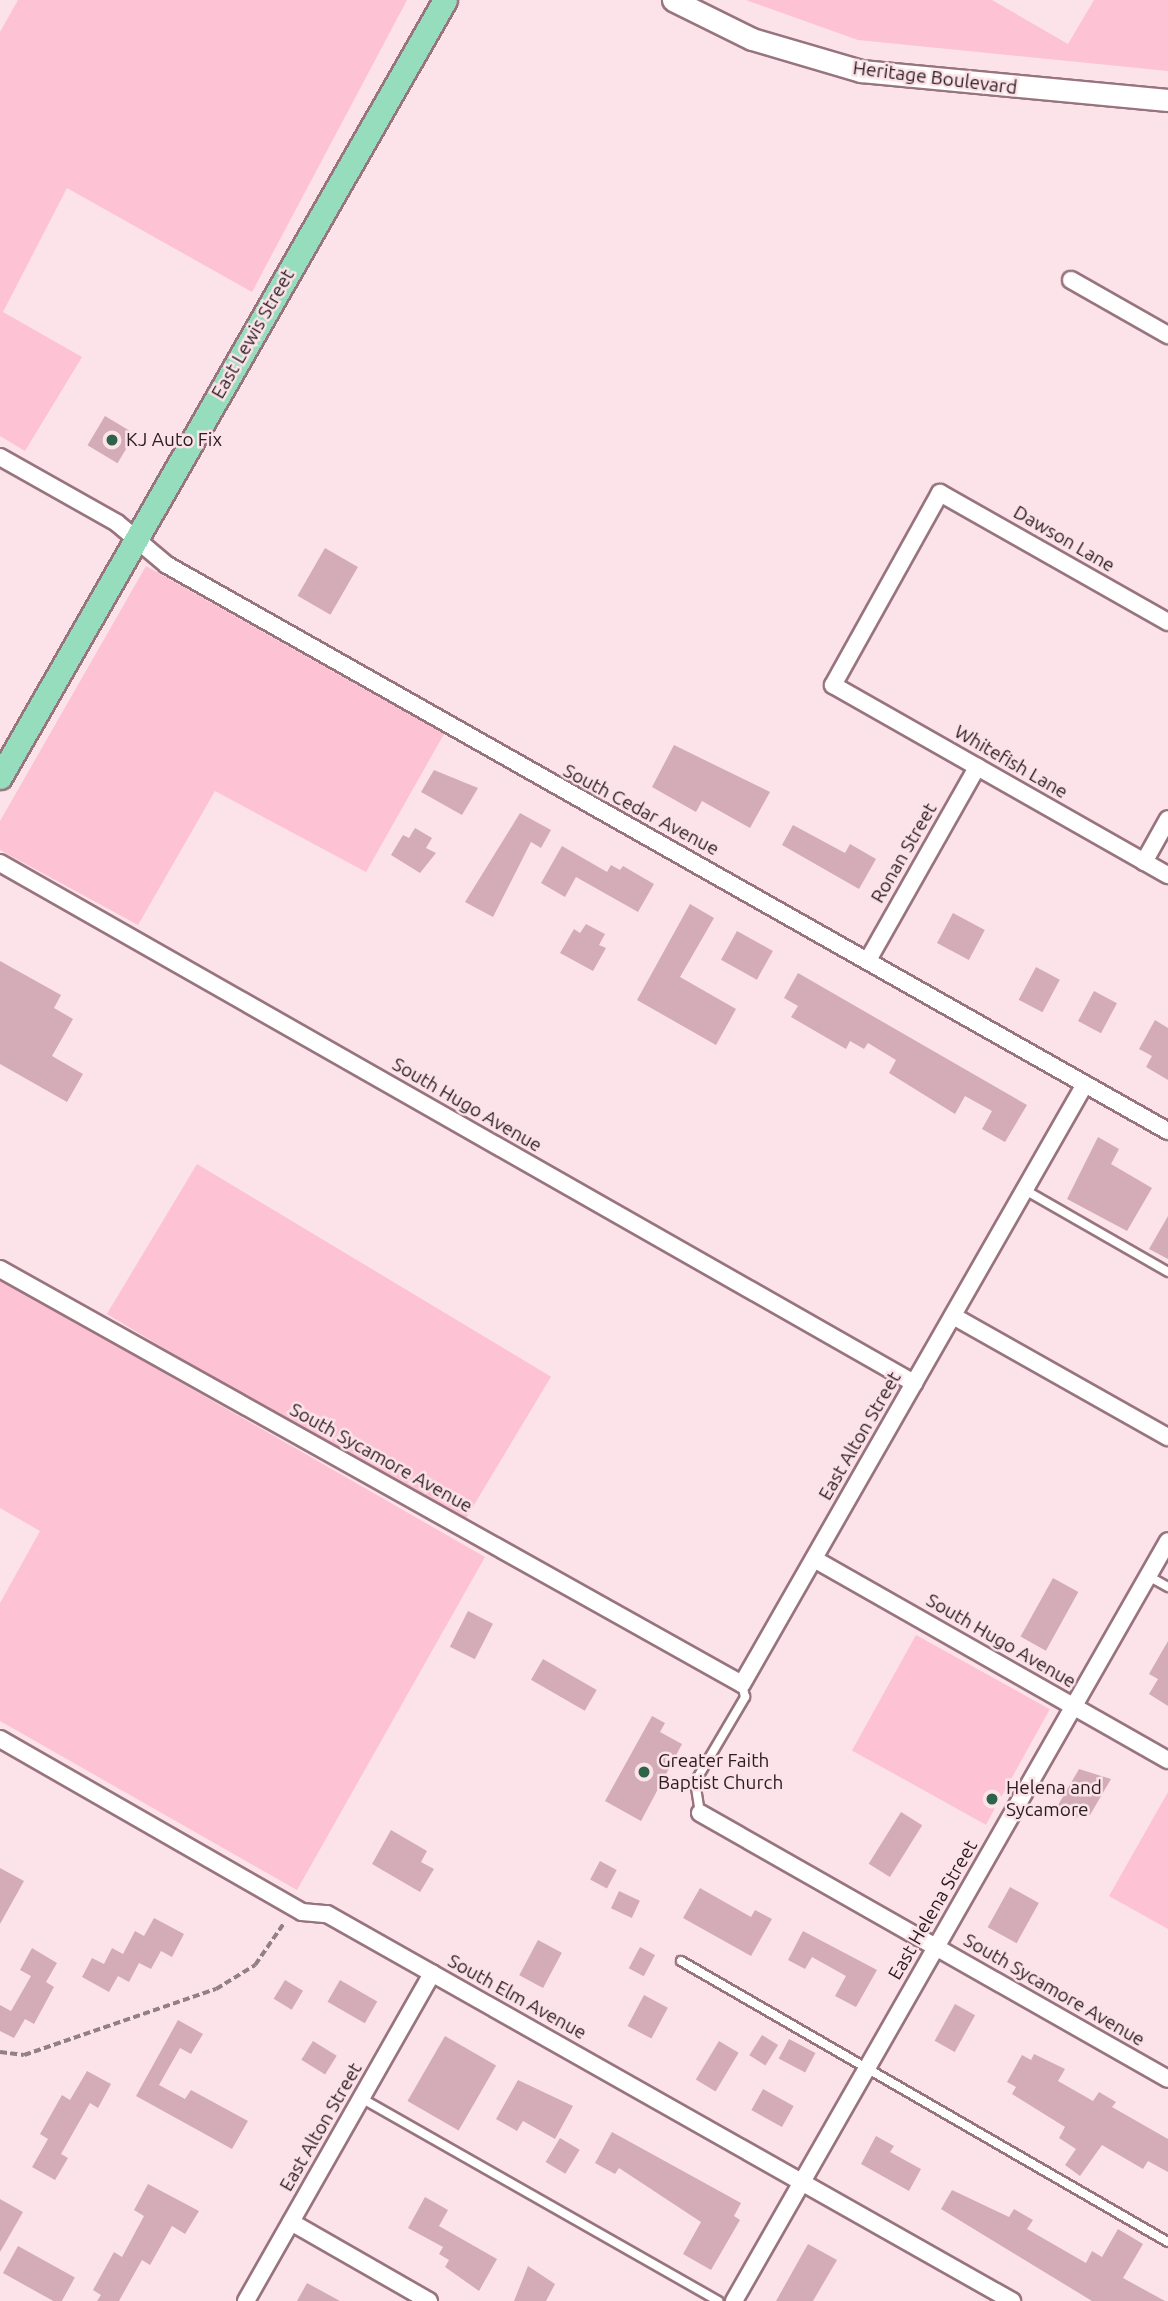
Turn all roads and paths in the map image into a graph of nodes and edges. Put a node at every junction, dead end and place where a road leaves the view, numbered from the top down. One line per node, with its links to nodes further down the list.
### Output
1 (445, 0): 7 (main road, East Lewis Street)
2 (673, 0): 3 (main road, Heritage Boulevard)
3 (1168, 100)
4 (1071, 279): 5 (street)
5 (1168, 335)
6 (0, 457): 7 (street, South Cedar Avenue)
7 (136, 540): 11 (main road, East Lewis Street); 16 (street, South Cedar Avenue)
8 (1168, 622): 9 (street, Dawson Lane)
9 (833, 685): 10 (street, Whitefish Lane)
10 (977, 767): 13 (street, Whitefish Lane); 16 (street, Ronan Street)
11 (0, 778)
12 (1168, 819): 13 (street)
13 (1144, 862): 15 (street, Whitefish Lane)
14 (0, 863): 23 (street, South Hugo Avenue)
15 (1168, 875)
16 (868, 960): 17 (street, South Cedar Avenue)
17 (1085, 1084): 18 (street, South Cedar Avenue); 19 (street, East Alton Street)
18 (1168, 1131)
19 (1024, 1190): 21 (lane); 22 (street, East Alton Street)
20 (0, 1269): 29 (street, South Sycamore Avenue)
21 (1168, 1272)
22 (953, 1315): 23 (street, East Alton Street); 24 (street)
23 (914, 1383): 26 (street, East Alton Street)
24 (1168, 1437)
25 (1168, 1541): 27 (street, East Helena Street)
26 (814, 1559): 29 (street, East Alton Street); 30 (street, South Hugo Avenue)
27 (1148, 1576): 28 (lane); 30 (street, East Helena Street)
28 (1168, 1587)
29 (742, 1684): 33 (lane, East Alton Street)
30 (1074, 1706): 32 (street, South Hugo Avenue); 35 (street, East Helena Street)
31 (0, 1739): 37 (street, South Elm Avenue)
32 (1168, 1760)
33 (699, 1813): 35 (street, South Sycamore Avenue)
34 (284, 1923): 38 (path)
35 (936, 1947): 39 (street, East Helena Street); 40 (street, South Sycamore Avenue)
36 (681, 1961): 39 (lane)
37 (432, 1973): 41 (street, East Alton Street); 42 (street, South Elm Avenue)
38 (0, 2052)
39 (867, 2068): 42 (street, East Helena Street); 44 (lane)
40 (1168, 2079)
41 (361, 2098): 43 (street, East Alton Street); 47 (lane)
42 (803, 2181): 48 (street, East Helena Street); 49 (street, South Elm Avenue)
43 (291, 2222): 45 (street, East Alton Street); 46 (street)
44 (1168, 2242)
45 (246, 2301)
46 (429, 2301)
47 (718, 2301)
48 (734, 2301)
49 (1012, 2301)

